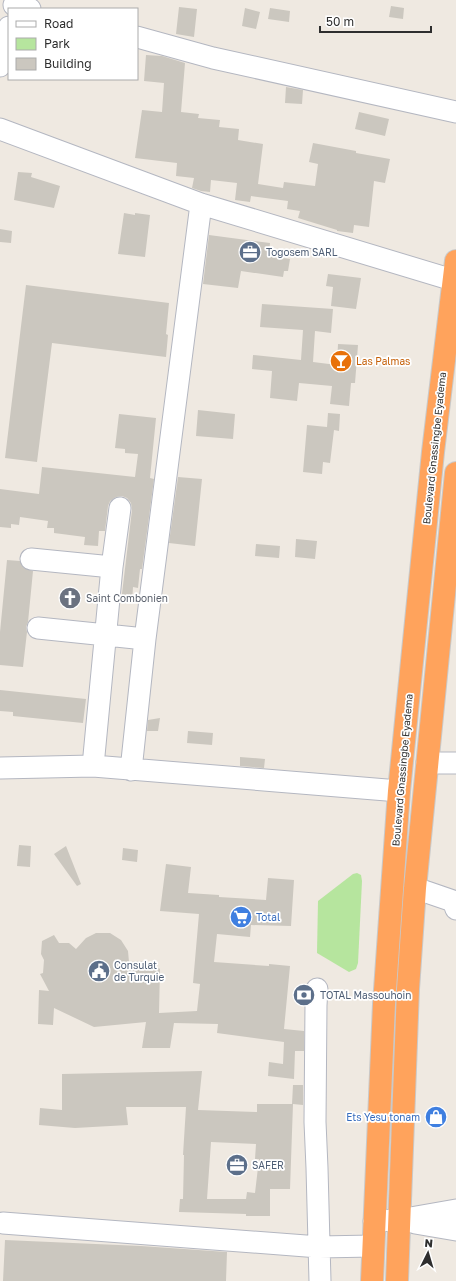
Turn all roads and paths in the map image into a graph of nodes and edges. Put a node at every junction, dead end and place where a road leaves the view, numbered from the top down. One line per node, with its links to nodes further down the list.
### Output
1 (8, 31): 3 (street)
2 (138, 37): 4 (street)
3 (0, 66)
4 (456, 112)
5 (0, 128): 6 (street)
6 (201, 204): 7 (street); 14 (street)
7 (455, 274): 20 (highway, Boulevard Gnassingbe Eyadema)
8 (456, 473): 15 (highway)
9 (120, 508): 11 (street)
10 (31, 559): 11 (street)
11 (112, 567): 13 (street)
12 (38, 628): 13 (street)
13 (106, 635): 14 (street); 17 (street)
14 (145, 639): 19 (street)
15 (427, 763): 16 (street); 21 (highway)
16 (456, 763)
17 (93, 766): 18 (street); 19 (street)
18 (0, 768)
19 (131, 770): 20 (street)
20 (399, 791): 26 (highway, Boulevard Gnassingbe Eyadema)
21 (415, 888): 22 (street); 25 (highway)
22 (456, 909)
23 (317, 989): 30 (street)
24 (456, 1210): 25 (street)
25 (398, 1220): 26 (street); 28 (street); 33 (highway)
26 (374, 1221): 29 (highway, Boulevard Gnassingbe Eyadema)
27 (4, 1223): 30 (street)
28 (456, 1230)
29 (373, 1246): 30 (street); 32 (highway, Boulevard Gnassingbe Eyadema)
30 (319, 1247): 31 (street)
31 (320, 1281)
32 (372, 1281)
33 (397, 1281)

